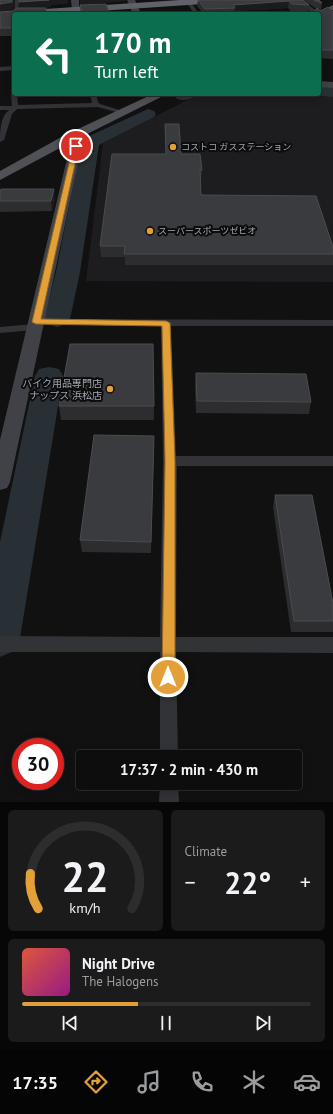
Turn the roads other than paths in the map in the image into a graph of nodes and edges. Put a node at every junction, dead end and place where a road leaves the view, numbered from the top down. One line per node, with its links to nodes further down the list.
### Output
1 (17, 0): 7 (street)
2 (218, 0): 4 (highway)
3 (299, 0): 10 (street)
4 (188, 1): 5 (highway); 9 (street)
5 (134, 7): 6 (highway)
6 (76, 8): 8 (highway)
7 (16, 12)
8 (36, 12)
9 (196, 12)
10 (327, 12)
11 (0, 14): 12 (highway)
12 (12, 14)
13 (12, 68): 14 (street)
14 (0, 69)
15 (321, 84): 16 (street)
16 (333, 85)
17 (14, 96): 22 (street)
18 (93, 96): 20 (street)
19 (158, 96): 23 (main road)
20 (98, 105): 22 (street); 23 (street)
21 (0, 108): 22 (street)
22 (15, 108): 25 (street)
23 (123, 112): 24 (main road)
24 (69, 138): 26 (main road); 29 (street)
25 (0, 140)
26 (0, 176)
27 (166, 323): 28 (street); 29 (street); 31 (street)
28 (333, 323)
29 (36, 324): 30 (street); 33 (street)
30 (0, 330)
31 (170, 461): 32 (street); 36 (street)
32 (333, 461)
33 (0, 482)
34 (5, 644): 36 (street)
35 (333, 644): 36 (street)
36 (168, 645): 37 (street)
37 (169, 750)
38 (169, 790): 39 (street)
39 (170, 802)

